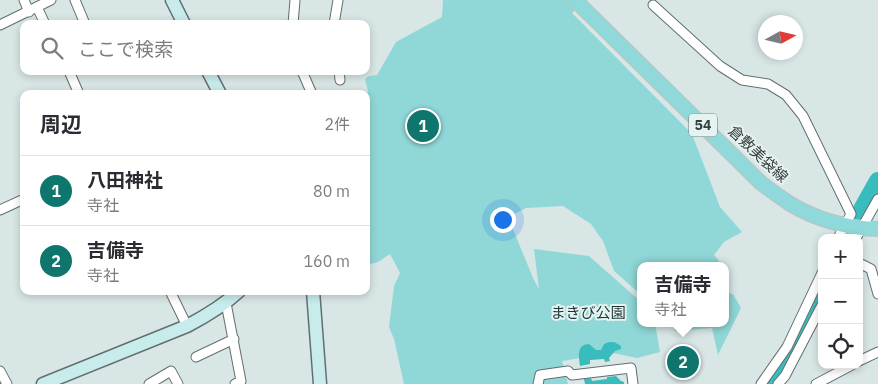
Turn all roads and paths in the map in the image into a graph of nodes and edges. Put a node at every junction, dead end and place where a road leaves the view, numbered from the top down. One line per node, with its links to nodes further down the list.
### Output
1 (24, 0): 9 (street)
2 (51, 0): 9 (street)
3 (76, 0): 11 (street)
4 (172, 0): 12 (street)
5 (295, 0): 13 (street)
6 (338, 0): 14 (street)
7 (575, 0): 25 (main road, 倉敷美袋線 / 54)
8 (653, 5): 25 (street)
9 (33, 9): 10 (street); 15 (street)
10 (42, 20)
11 (84, 20)
12 (182, 20)
13 (293, 20)
14 (335, 20)
15 (0, 25)
16 (70, 75): 19 (street)
17 (210, 75): 20 (street)
18 (304, 75): 21 (street)
19 (78, 90)
20 (218, 90)
21 (310, 90)
22 (878, 199): 25 (street)
23 (20, 201): 24 (street)
24 (0, 210)
25 (854, 228): 26 (main road, 倉敷美袋線 / 54)
26 (878, 229)
27 (863, 265): 29 (street)
28 (819, 279): 49 (street)
29 (878, 294)
30 (172, 295): 34 (street)
31 (313, 295): 46 (street)
32 (231, 296): 34 (street); 35 (street)
33 (818, 312): 50 (street)
34 (187, 326): 42 (street)
35 (234, 339): 37 (street); 45 (street)
36 (878, 352): 38 (street)
37 (196, 357)
38 (863, 359)
39 (844, 369): 51 (street)
40 (0, 371): 41 (street)
41 (7, 384)
42 (43, 384)
43 (149, 384): 44 (street)
44 (178, 384)
45 (234, 384)
46 (320, 384)
47 (538, 384): 48 (street)
48 (633, 384)
49 (761, 384)
50 (778, 384)
51 (816, 384)

